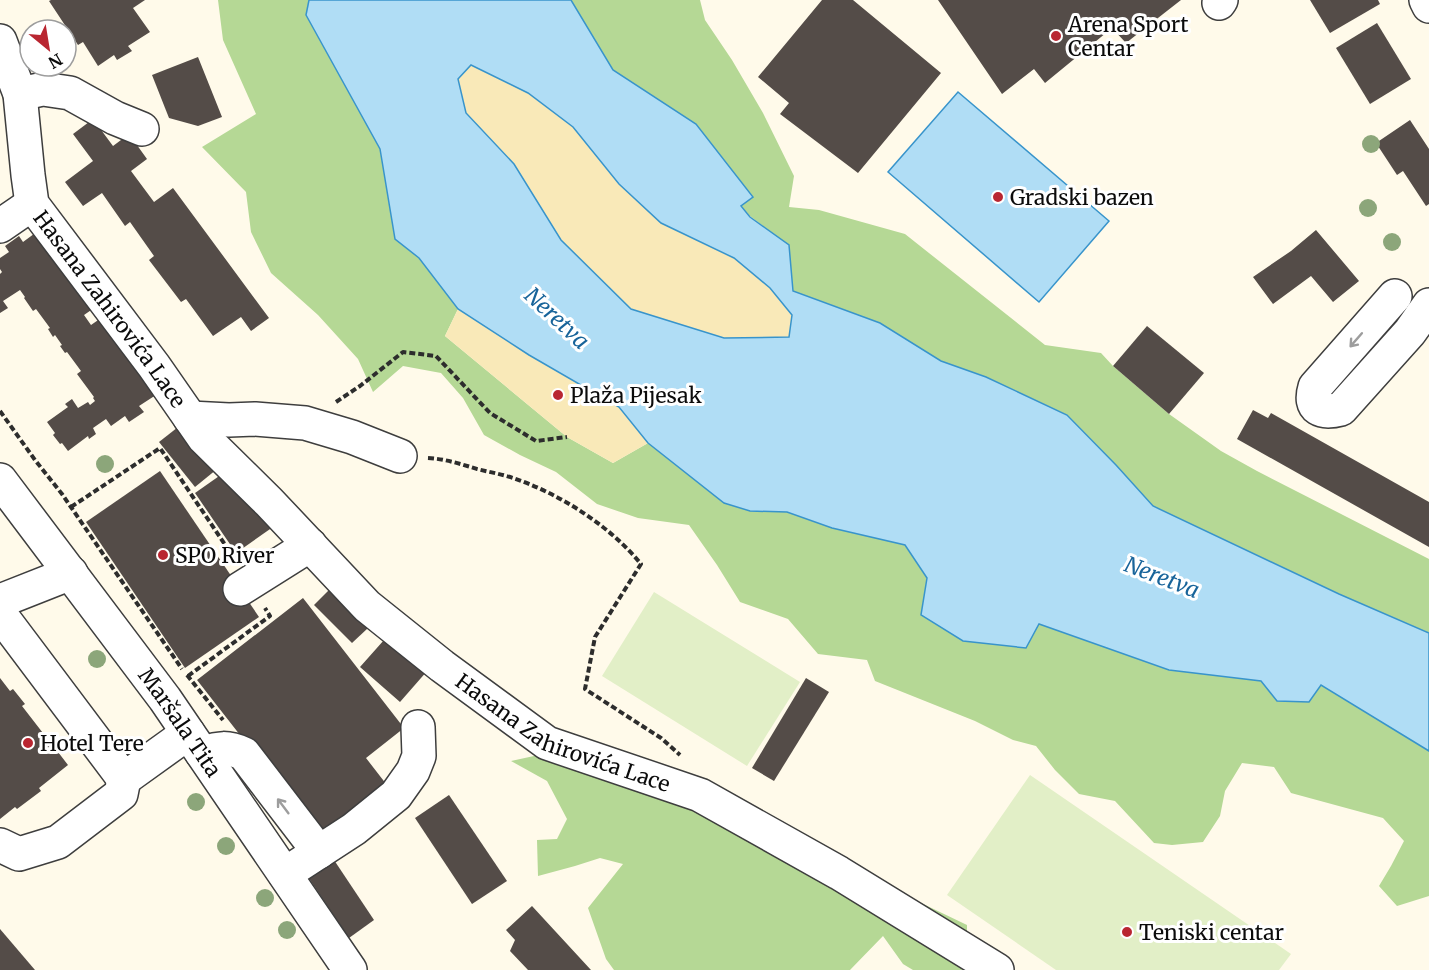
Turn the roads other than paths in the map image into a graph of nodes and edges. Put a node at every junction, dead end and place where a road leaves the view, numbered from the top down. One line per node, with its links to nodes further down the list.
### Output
1 (1426, 0): 2 (street)
2 (1429, 6)
3 (0, 41): 4 (street, Hasana Zahirovića Lace)
4 (20, 94): 5 (street); 6 (street, Hasana Zahirovića Lace)
5 (142, 129)
6 (32, 204): 7 (street); 10 (street, Hasana Zahirovića Lace)
7 (0, 226)
8 (1395, 296): 9 (street, one-way to 9)
9 (1429, 305)
10 (190, 418): 11 (street, Hasana Zahirovića Lace); 13 (street, Hasana Zahirovića Lace)
11 (400, 456)
12 (0, 480): 14 (street, Maršala Tita)
13 (310, 545): 15 (street); 26 (street, Hasana Zahirovića Lace)
14 (71, 573): 16 (street); 19 (street, Maršala Tita)
15 (245, 586)
16 (0, 601)
17 (0, 614): 20 (street)
18 (418, 727): 23 (street)
19 (195, 743): 20 (street); 23 (street, one-way to 19); 24 (street, Maršala Tita)
20 (124, 779): 21 (street); 22 (street)
21 (67, 822)
22 (0, 845)
23 (319, 852): 24 (street)
24 (285, 874): 25 (street, Maršala Tita)
25 (350, 970)
26 (997, 970)

